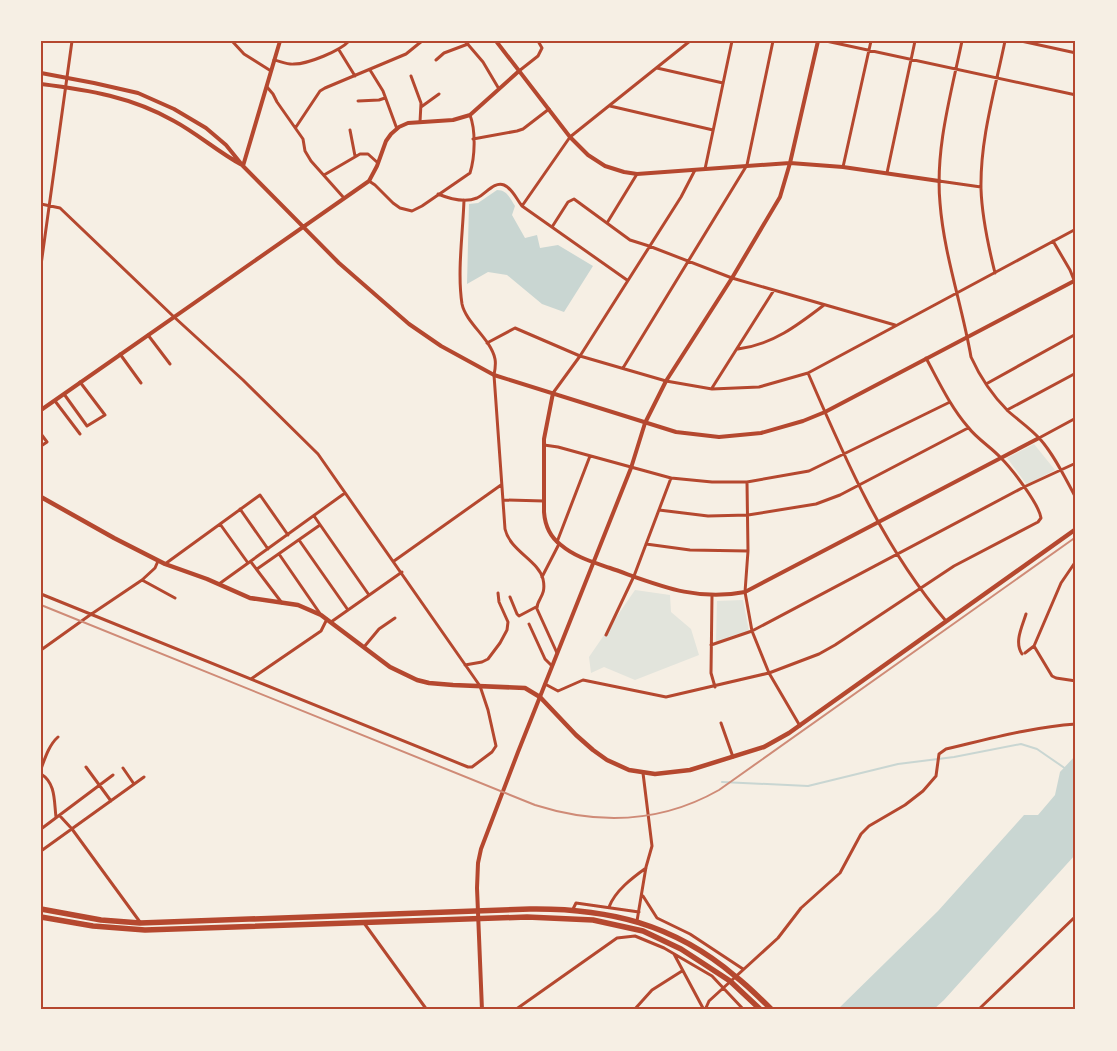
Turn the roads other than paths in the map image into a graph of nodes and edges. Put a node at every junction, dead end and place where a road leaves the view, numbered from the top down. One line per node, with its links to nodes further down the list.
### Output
1 (72, 41): 33 (street)
2 (232, 41): 28 (street)
3 (280, 41): 22 (street)
4 (422, 41): 26 (street)
5 (496, 41): 29 (street)
6 (538, 41): 29 (street)
7 (690, 41): 25 (street)
8 (732, 41): 35 (street)
9 (773, 41): 58 (street)
10 (818, 41): 57 (street)
11 (826, 41): 20 (street)
12 (871, 41): 20 (street)
13 (915, 41): 24 (street)
14 (962, 41): 27 (street)
15 (1005, 41): 34 (street)
16 (1021, 41): 21 (street)
17 (347, 42): 19 (street)
18 (467, 43): 23 (street); 39 (street)
19 (339, 50): 22 (street); 31 (street)
20 (869, 51): 24 (street); 60 (street)
21 (1076, 53)
22 (274, 60): 28 (street)
23 (436, 60)
24 (911, 60): 27 (street); 63 (street)
25 (657, 68): 35 (street); 44 (street)
26 (370, 70): 31 (street); 42 (street)
27 (956, 70): 34 (street); 67 (street)
28 (271, 71): 38 (street)
29 (519, 71): 39 (street); 46 (street)
30 (41, 74): 33 (street)
31 (355, 76): 49 (street)
32 (411, 76): 45 (street)
33 (67, 77): 37 (street); 59 (street)
34 (997, 79): 41 (street); 68 (street)
35 (723, 83): 52 (street)
36 (41, 84): 37 (street)
37 (66, 87): 59 (street); 73 (street)
38 (267, 87): 49 (street); 59 (street)
39 (499, 89): 47 (street)
40 (439, 94): 45 (street)
41 (1076, 95)
42 (386, 98): 43 (street); 50 (street)
43 (358, 101)
44 (609, 106): 52 (street); 53 (street)
45 (421, 108): 48 (street)
46 (549, 109): 53 (street); 54 (street)
47 (470, 115): 48 (street); 54 (street)
48 (420, 122): 50 (street)
49 (296, 127): 65 (street)
50 (397, 129): 56 (street)
51 (350, 130): 55 (street)
52 (713, 130): 61 (street)
53 (570, 137): 64 (street); 74 (street)
54 (473, 138): 69 (street)
55 (355, 156): 56 (street); 65 (street)
56 (378, 163): 66 (street)
57 (790, 163): 58 (street); 60 (street); 84 (street)
58 (747, 165): 61 (street); 81 (street)
59 (244, 166): 76 (street)
60 (843, 167): 63 (street)
61 (705, 168): 62 (street)
62 (696, 169): 64 (street); 80 (street)
63 (887, 173): 67 (street)
64 (638, 174): 75 (street)
65 (324, 175): 70 (street)
66 (368, 180): 69 (street); 70 (street)
67 (939, 181): 68 (street); 88 (street)
68 (981, 187): 83 (street)
69 (438, 194): 71 (street)
70 (344, 198): 76 (street)
71 (464, 200): 74 (street); 95 (street)
72 (41, 204): 73 (street)
73 (50, 205): 82 (street); 90 (street)
74 (522, 206): 77 (street)
75 (607, 223): 77 (street); 80 (street)
76 (302, 226): 90 (street); 104 (street)
77 (552, 227): 85 (street)
78 (1076, 230): 79 (street)
79 (1053, 242): 83 (street); 86 (street)
80 (650, 246): 81 (street); 85 (street)
81 (688, 261): 84 (street); 101 (street)
82 (41, 265)
83 (995, 273): 88 (street)
84 (732, 278): 87 (street); 105 (street)
85 (627, 280): 98 (street)
86 (1075, 282): 94 (street)
87 (774, 290): 89 (street); 96 (street)
88 (957, 293): 91 (street); 94 (street)
89 (824, 304): 91 (street); 96 (street)
90 (174, 316): 93 (street); 136 (street)
91 (896, 325): 102 (street)
92 (1076, 334): 108 (street)
93 (148, 335): 97 (street); 100 (street)
94 (967, 336): 99 (street); 108 (street)
95 (487, 343): 98 (street); 104 (street)
96 (738, 349): 109 (street)
97 (120, 354): 106 (street); 107 (street)
98 (580, 356): 101 (street); 110 (street)
99 (926, 358): 113 (street); 116 (street)
100 (170, 364)
101 (623, 368): 105 (street)
102 (808, 372): 109 (street); 116 (street)
103 (1076, 373): 115 (street)
104 (494, 374): 110 (street); 133 (street)
105 (666, 381): 109 (street); 118 (street)
106 (80, 382): 111 (street); 111 (street)
107 (141, 383)
108 (986, 384): 115 (street)
109 (712, 389)
110 (553, 393): 118 (street); 123 (street)
111 (64, 394): 112 (street)
112 (55, 401): 114 (street); 121 (street)
113 (950, 402): 119 (street); 125 (street)
114 (41, 410)
115 (1007, 410): 122 (street)
116 (825, 412): 118 (street); 125 (street)
117 (1076, 418): 122 (street)
118 (645, 423): 129 (street)
119 (968, 428): 127 (street); 134 (street)
120 (41, 434): 124 (street)
121 (80, 434)
122 (1039, 438): 127 (street); 130 (street)
123 (544, 444): 126 (street); 140 (street)
124 (41, 446)
125 (844, 453): 132 (street); 134 (street)
126 (590, 456): 129 (street); 151 (street)
127 (1001, 457): 135 (street); 145 (street)
128 (1076, 463): 130 (street)
129 (631, 468): 131 (street); 160 (street)
130 (1061, 471): 135 (street); 138 (street)
131 (671, 478): 132 (street); 142 (street)
132 (747, 482): 143 (street)
133 (501, 485): 139 (street); 158 (street)
134 (860, 485): 143 (street); 145 (street)
135 (1024, 487): 156 (street); 169 (street)
136 (345, 493): 144 (street); 158 (street)
137 (41, 497): 157 (main road)
138 (1076, 498)
139 (504, 500): 140 (street); 166 (street)
140 (544, 500): 151 (street)
141 (240, 509): 146 (street); 149 (street); 153 (street)
142 (659, 510): 143 (street); 152 (street)
143 (748, 515): 154 (street)
144 (314, 516): 147 (street); 149 (street)
145 (878, 522): 156 (street); 170 (street)
146 (220, 524): 161 (street); 162 (street)
147 (320, 525): 150 (street); 173 (street)
148 (1076, 529): 185 (main road)
149 (288, 535): 153 (street)
150 (299, 540): 155 (street); 179 (street)
151 (558, 543): 160 (street); 166 (street)
152 (646, 544): 154 (street); 165 (street)
153 (268, 549): 161 (street)
154 (748, 551): 170 (street)
155 (279, 554): 163 (street); 181 (street)
156 (898, 554): 169 (street); 187 (street)
157 (158, 561): 162 (main road); 167 (street)
158 (394, 561): 164 (street)
159 (1076, 561): 190 (street)
160 (593, 562): 165 (street); 193 (street)
161 (250, 563): 163 (street); 168 (street)
162 (165, 564): 168 (main road)
163 (257, 570): 177 (street)
164 (402, 572): 173 (street); 194 (street)
165 (634, 576): 174 (street); 188 (street)
166 (542, 577): 178 (street)
167 (142, 580): 176 (street); 180 (street)
168 (220, 584): 177 (main road)
169 (921, 587): 185 (street); 196 (street)
170 (744, 592): 174 (street); 187 (street)
171 (41, 594): 180 (street)
172 (498, 594): 194 (street)
173 (369, 595): 179 (street)
174 (712, 596): 189 (street)
175 (510, 597): 178 (street)
176 (175, 598)
177 (282, 603): 181 (main road)
178 (536, 607): 193 (street)
179 (348, 610): 184 (street)
180 (90, 614): 192 (street); 197 (street)
181 (321, 614): 184 (main road)
182 (1026, 614): 190 (street)
183 (394, 618): 191 (street)
184 (329, 620): 191 (main road); 197 (street)
185 (946, 621): 205 (main road)
186 (528, 624): 195 (street)
187 (752, 631): 189 (street); 196 (street)
188 (606, 635)
189 (711, 645): 201 (street)
190 (1034, 646): 198 (street)
191 (364, 647): 200 (main road)
192 (41, 650)
193 (557, 653): 195 (street)
194 (465, 665): 200 (street)
195 (552, 666): 199 (street)
196 (769, 673): 201 (street); 205 (street)
197 (251, 679): 200 (street)
198 (1076, 681)
199 (545, 684): 201 (street); 202 (street)
200 (480, 686): 202 (main road)
201 (715, 687)
202 (540, 697): 211 (main road); 228 (street)
203 (721, 723): 207 (street)
204 (1076, 724): 237 (street)
205 (800, 726): 207 (main road)
206 (58, 737): 210 (street)
207 (733, 758): 211 (main road)
208 (86, 767): 216 (street)
209 (123, 768): 215 (street)
210 (41, 769)
211 (643, 773): 223 (street)
212 (41, 774): 219 (street)
213 (113, 775): 216 (street)
214 (144, 777): 215 (street)
215 (134, 784): 217 (street)
216 (99, 786): 217 (street); 218 (street)
217 (111, 801): 221 (street)
218 (60, 816): 219 (street); 221 (street)
219 (56, 817): 220 (street)
220 (41, 829)
221 (72, 829): 222 (street); 234 (street)
222 (41, 851)
223 (646, 867): 224 (street); 225 (street)
224 (642, 896): 229 (street); 237 (street)
225 (609, 907): 227 (street); 229 (street)
226 (41, 909): 234 (highway)
227 (573, 909): 228 (highway); 233 (highway)
228 (477, 911): 232 (street); 234 (highway)
229 (639, 912): 233 (street)
230 (1076, 916): 250 (street)
231 (41, 917): 235 (highway)
232 (478, 920): 235 (highway); 240 (highway); 244 (street)
233 (637, 921): 239 (highway)
234 (140, 923)
235 (364, 923): 243 (street)
236 (674, 954): 238 (street); 241 (street); 245 (street)
237 (744, 969): 239 (street)
238 (682, 971): 242 (street); 246 (street)
239 (736, 976): 240 (street); 249 (highway)
240 (730, 981): 241 (street); 248 (highway)
241 (723, 987): 246 (street); 247 (street)
242 (636, 1009)
243 (427, 1010)
244 (482, 1010)
245 (516, 1010)
246 (704, 1010)
247 (744, 1010)
248 (761, 1010)
249 (772, 1010)
250 (978, 1010)

